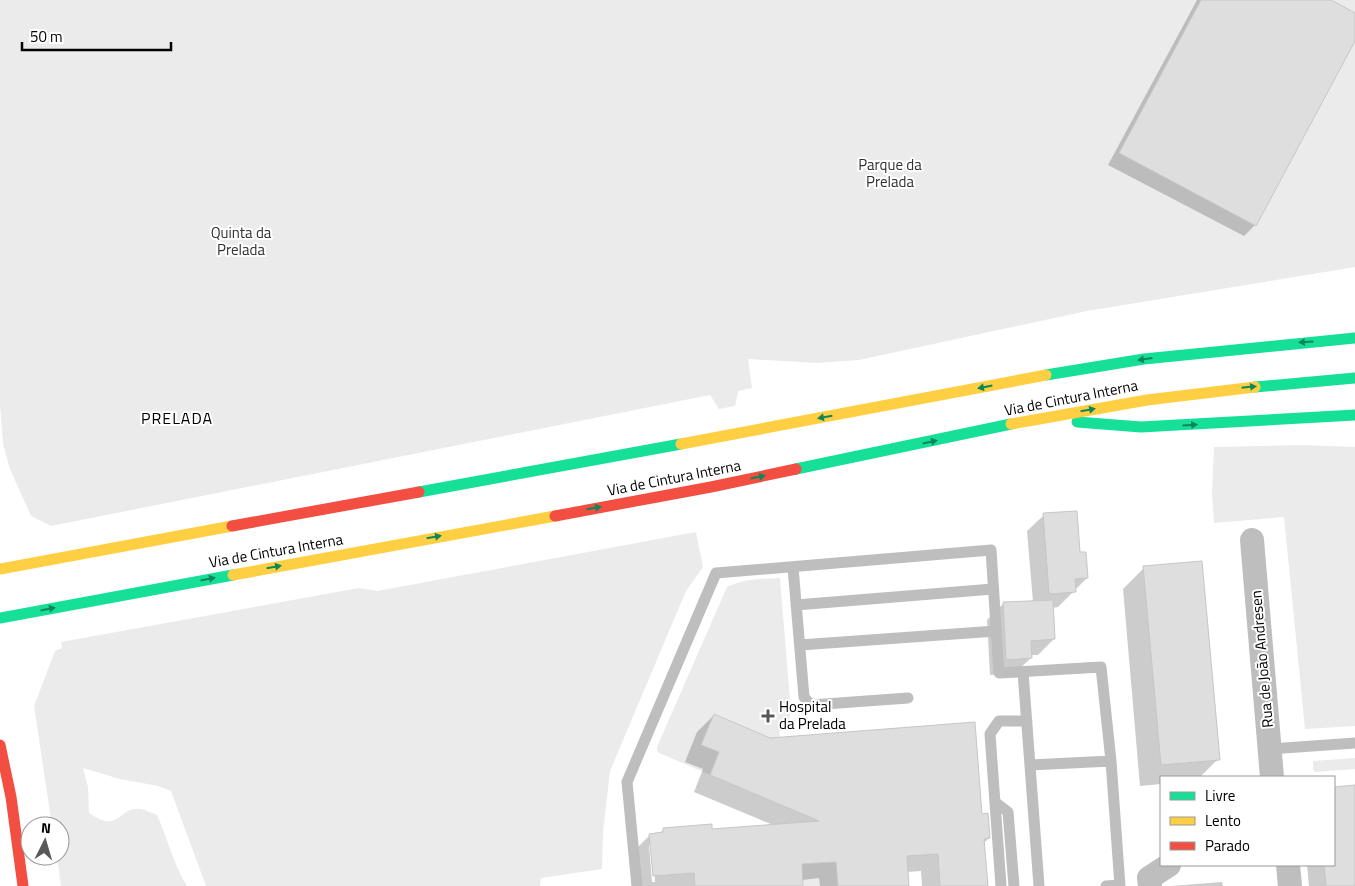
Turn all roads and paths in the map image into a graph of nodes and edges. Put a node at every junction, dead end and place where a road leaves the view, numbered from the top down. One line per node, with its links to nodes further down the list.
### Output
1 (1355, 338): 7 (main road, Via de Cintura Interna, one-way to 7)
2 (1355, 378): 4 (main road, Via de Cintura Interna, one-way to 2)
3 (1355, 416): 4 (main road, one-way to 3)
4 (1040, 418): 10 (main road, Via de Cintura Interna, one-way to 4)
5 (1252, 540): 18 (street, Rua de João Andresen)
6 (793, 567): 8 (lane); 9 (lane); 27 (lane)
7 (0, 569)
8 (993, 589): 9 (lane); 11 (lane)
9 (796, 604): 12 (lane)
10 (0, 618)
11 (996, 631): 12 (lane); 13 (lane)
12 (800, 645): 14 (lane)
13 (1023, 672): 15 (lane); 19 (lane)
14 (908, 698)
15 (1027, 721): 20 (lane); 22 (lane)
16 (1355, 743): 18 (lane)
17 (0, 745): 26 (main road)
18 (1269, 749): 21 (street, Rua de João Andresen)
19 (1111, 761): 20 (lane); 25 (lane)
20 (1030, 766): 30 (lane)
21 (1272, 776)
22 (995, 802): 28 (lane); 29 (lane)
23 (1167, 866): 32 (street)
24 (1288, 866): 33 (street)
25 (1120, 885): 31 (lane)
26 (23, 886)
27 (638, 886)
28 (1001, 886)
29 (1014, 886)
30 (1039, 886)
31 (1106, 886)
32 (1150, 886)
33 (1290, 886)

